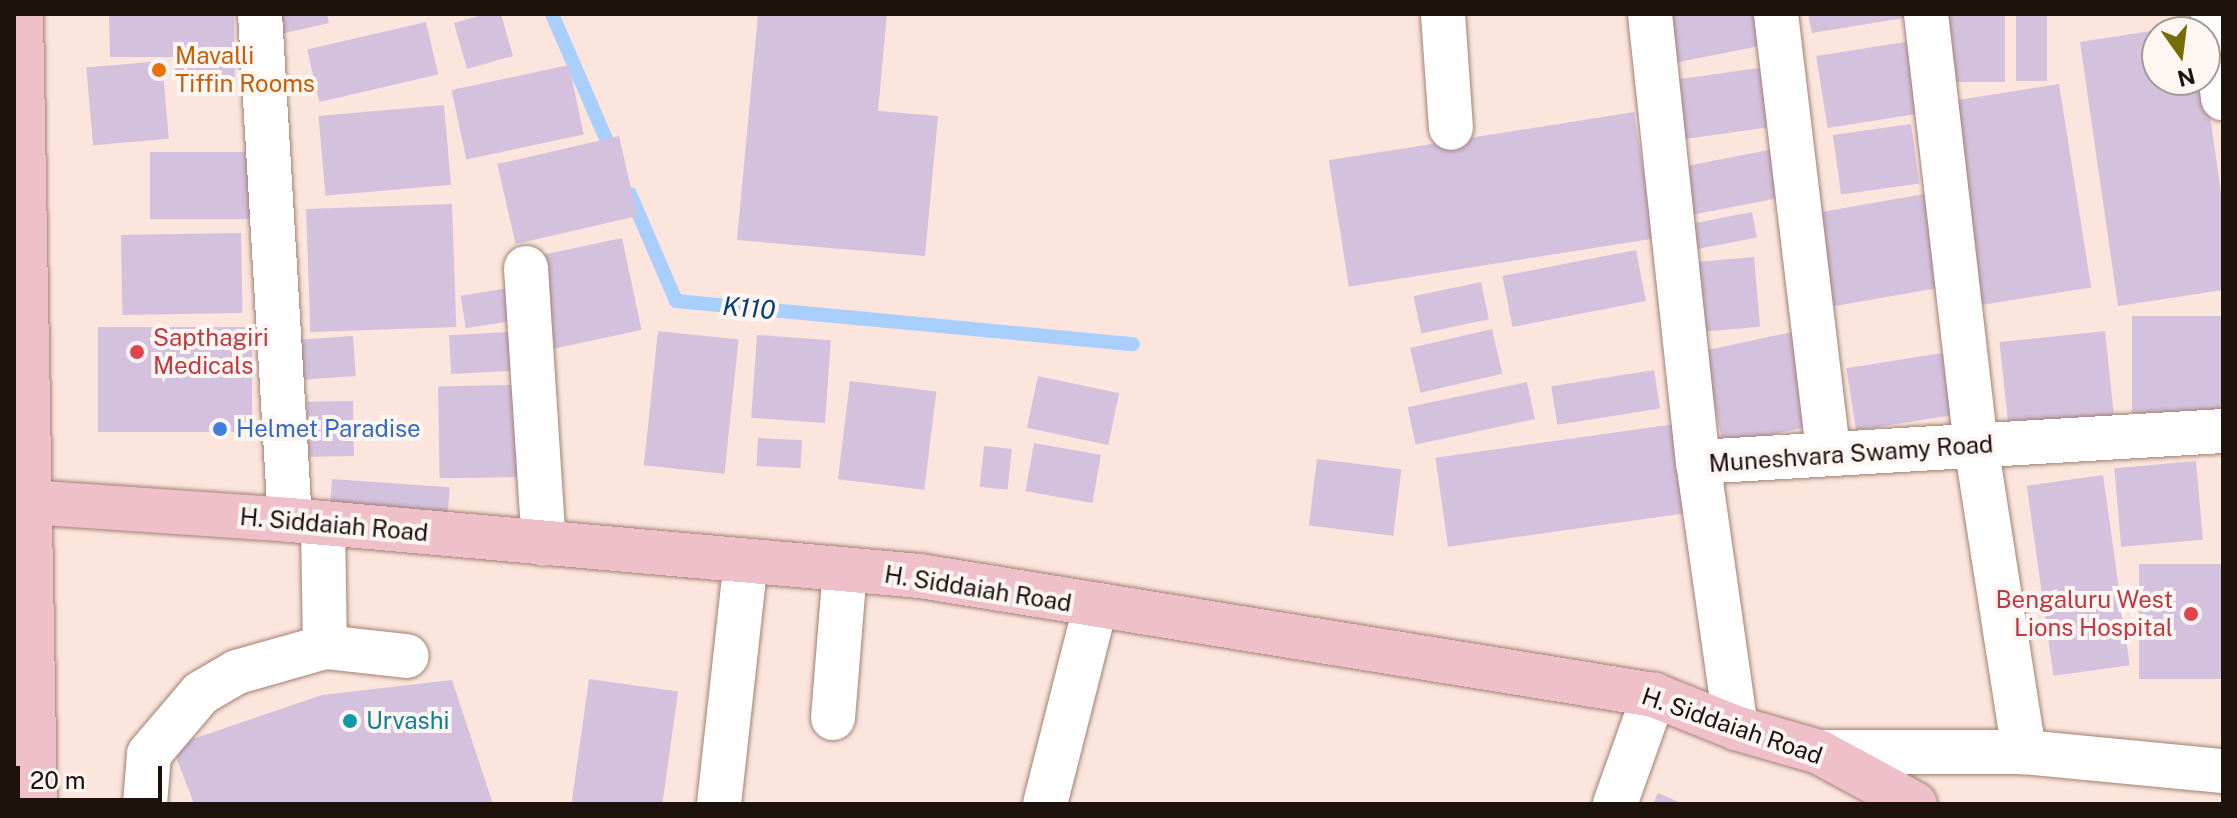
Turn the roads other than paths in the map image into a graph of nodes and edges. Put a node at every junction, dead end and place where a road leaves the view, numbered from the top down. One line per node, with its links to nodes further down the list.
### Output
1 (21, 14): 10 (main road)
2 (260, 14): 17 (street)
3 (1443, 14): 9 (street)
4 (1650, 14): 15 (street)
5 (1776, 14): 14 (street)
6 (1926, 14): 13 (street)
7 (2213, 14): 8 (street)
8 (2223, 98)
9 (1451, 128)
10 (20, 242): 16 (main road)
11 (526, 268): 18 (street)
12 (2223, 431): 13 (street, Muneshvara Swamy Road)
13 (1976, 445): 14 (street, Muneshvara Swamy Road); 28 (street)
14 (1828, 453): 15 (street, Muneshvara Swamy Road)
15 (1698, 462): 26 (street, Muneshvara Swamy Road)
16 (23, 502): 17 (main road, H. Siddaiah Road); 30 (main road)
17 (306, 522): 18 (main road, H. Siddaiah Road); 22 (street)
18 (544, 543): 19 (main road, H. Siddaiah Road)
19 (746, 561): 20 (main road, H. Siddaiah Road); 32 (street)
20 (845, 570): 21 (main road, H. Siddaiah Road); 25 (street)
21 (1095, 608): 24 (main road, H. Siddaiah Road); 33 (street)
22 (325, 647): 23 (street); 31 (street)
23 (407, 656)
24 (1654, 695): 26 (main road, H. Siddaiah Road); 34 (street)
25 (833, 718)
26 (1736, 728): 27 (main road, H. Siddaiah Road)
27 (1819, 752): 28 (street); 35 (main road, H. Siddaiah Road)
28 (2024, 752): 29 (street)
29 (2223, 771)
30 (35, 804)
31 (145, 804)
32 (719, 804)
33 (1045, 804)
34 (1615, 804)
35 (1915, 804)

